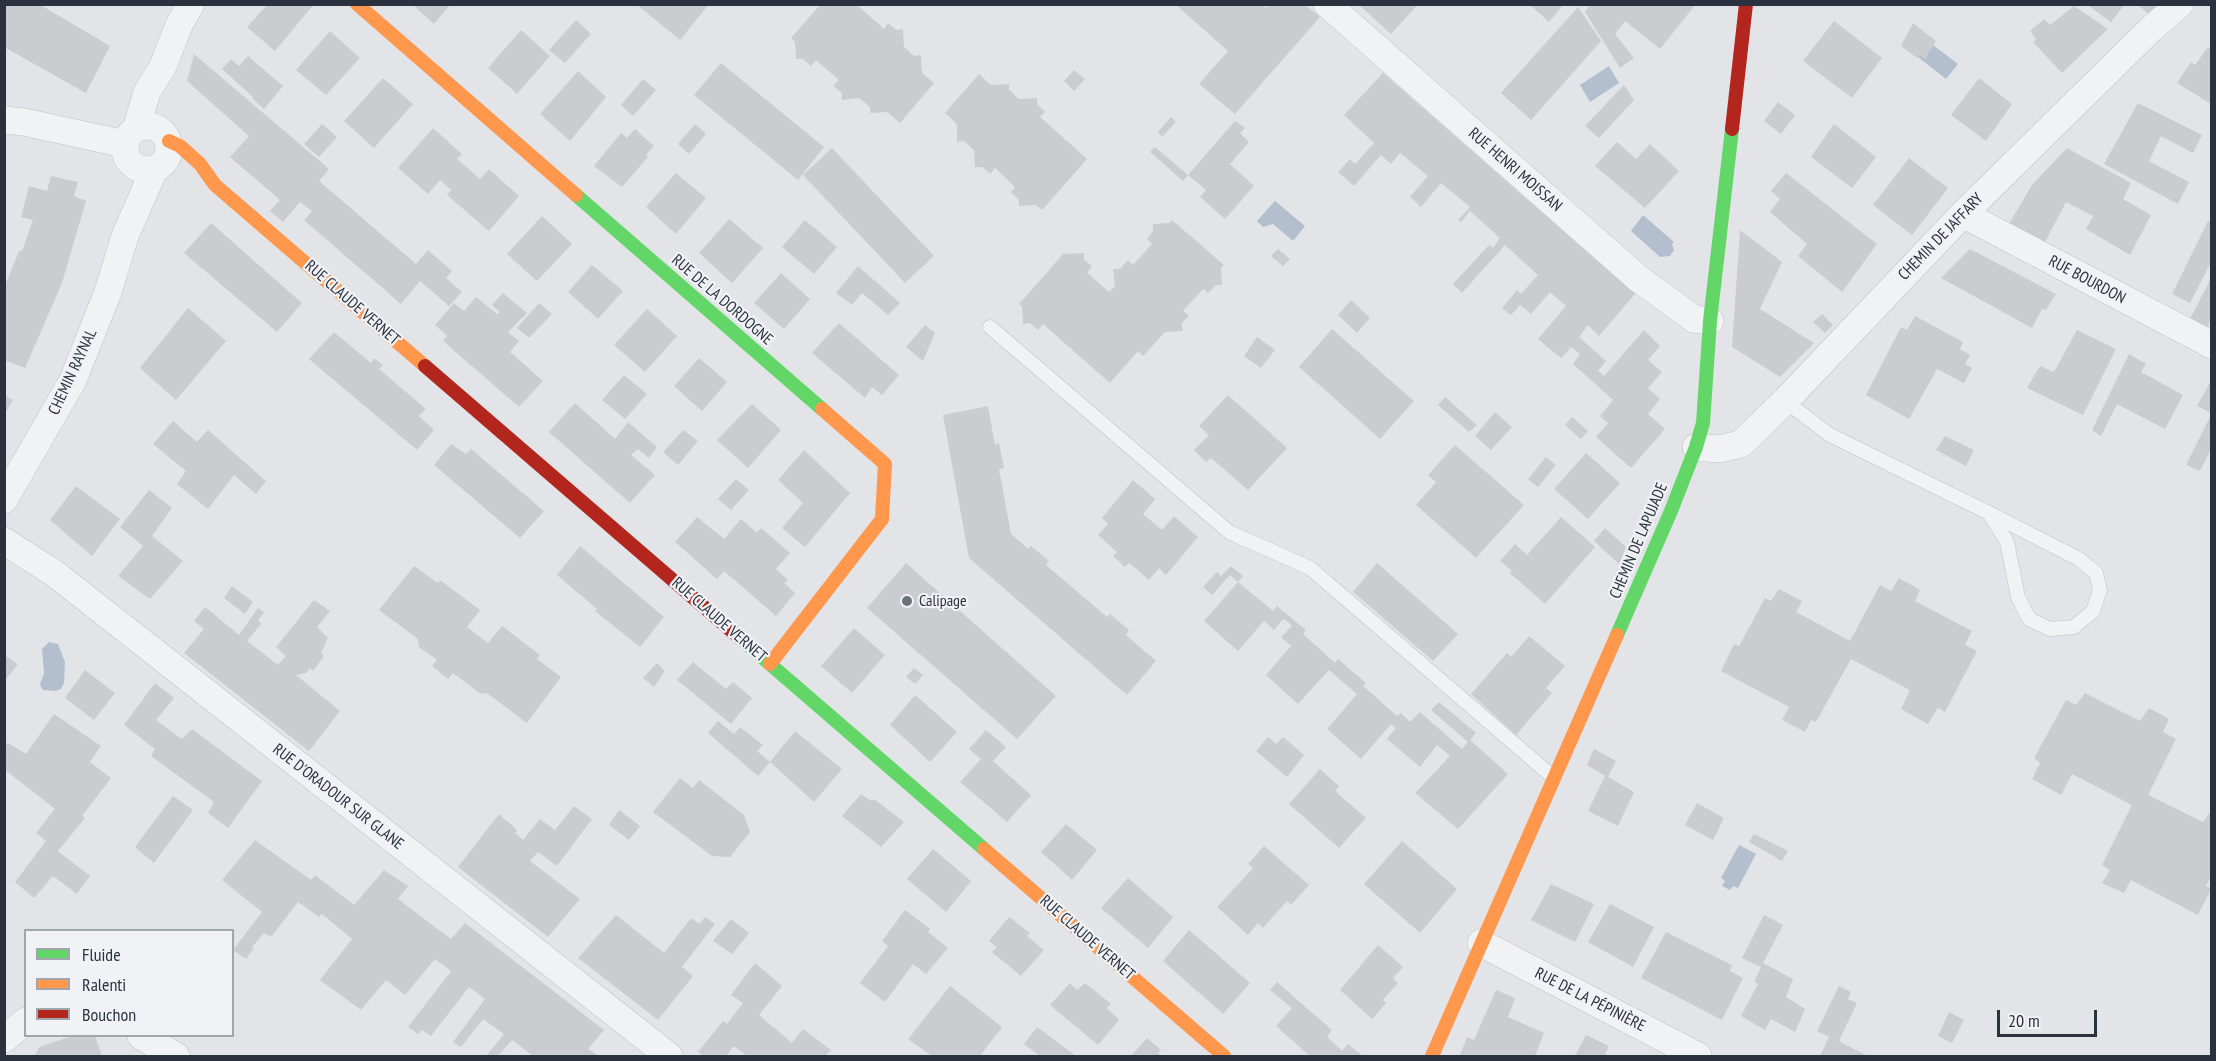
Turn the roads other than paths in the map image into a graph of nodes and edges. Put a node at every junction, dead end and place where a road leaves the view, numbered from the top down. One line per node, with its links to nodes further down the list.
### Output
1 (191, 4): 7 (street, CHEMIN RAYNAL)
2 (357, 4): 18 (street, RUE DE LA DORDOGNE)
3 (1328, 4): 10 (street, RUE HENRI MOISSAN)
4 (1746, 4): 10 (street, CHEMIN DE LAPUJADE)
5 (2180, 4): 9 (street, CHEMIN DE JAFFARY)
6 (4, 120): 7 (street, RUE CLAUDE VERNET)
7 (148, 149): 8 (street, RUE CLAUDE VERNET); 15 (street, CHEMIN RAYNAL)
8 (215, 184): 18 (street, RUE CLAUDE VERNET)
9 (1963, 213): 12 (street, RUE BOURDON); 13 (street, CHEMIN DE JAFFARY)
10 (1710, 321): 14 (street, CHEMIN DE LAPUJADE)
11 (990, 327): 19 (lane)
12 (2211, 345)
13 (1785, 401): 14 (street, CHEMIN DE JAFFARY); 16 (lane)
14 (1696, 447): 19 (street, CHEMIN DE LAPUJADE)
15 (4, 500)
16 (1989, 513): 16 (lane)
17 (4, 541): 25 (street, RUE D'ORADOUR SUR GLANE)
18 (770, 664): 26 (street, RUE CLAUDE VERNET)
19 (1553, 777): 20 (street, CHEMIN DE LAPUJADE)
20 (1481, 943): 27 (street, CHEMIN DE LAPUJADE); 28 (street, RUE DE LA PÉPINIÈRE)
21 (24, 1023): 23 (street)
22 (144, 1037): 24 (street)
23 (4, 1039)
24 (176, 1056)
25 (669, 1056)
26 (1224, 1056)
27 (1432, 1056)
28 (1698, 1056)

